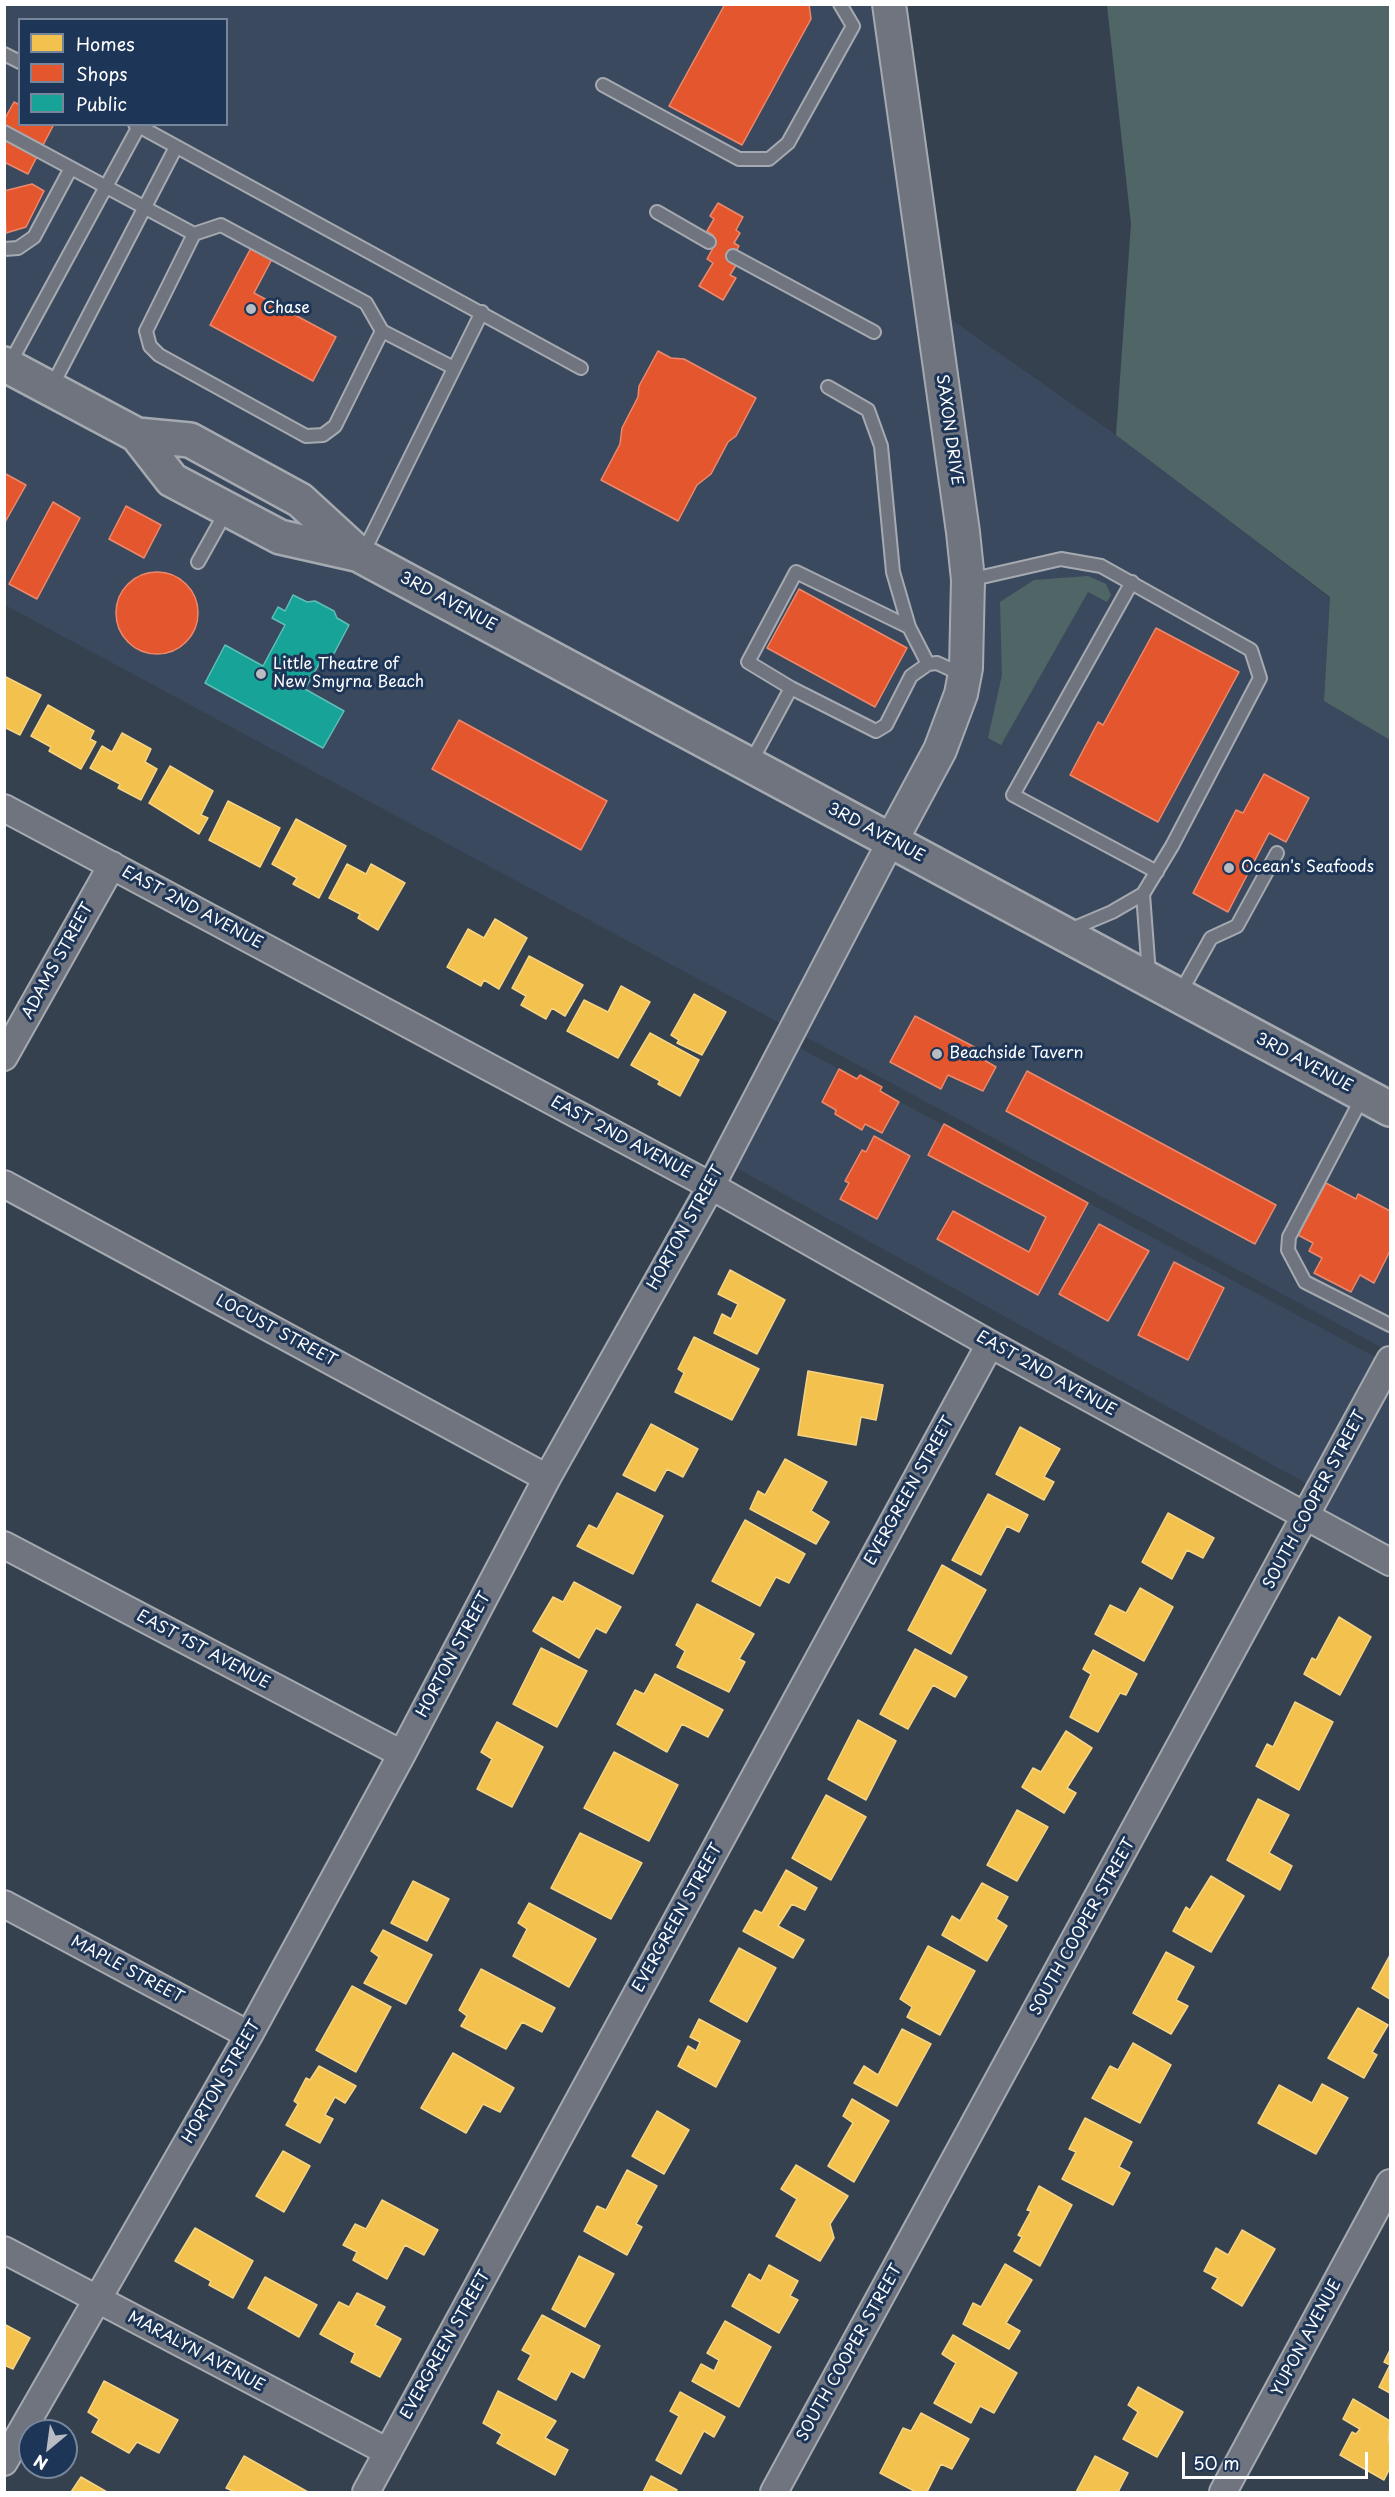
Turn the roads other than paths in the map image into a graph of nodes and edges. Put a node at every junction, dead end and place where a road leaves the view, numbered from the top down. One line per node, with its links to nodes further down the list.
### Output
1 (840, 4): 5 (lane)
2 (889, 4): 30 (street, SAXON DRIVE)
3 (4, 54): 4 (lane)
4 (18, 61)
5 (603, 85)
6 (136, 126): 11 (lane)
7 (139, 126): 9 (lane)
8 (4, 132): 10 (lane)
9 (176, 147): 12 (lane); 18 (lane)
10 (71, 168): 11 (lane); 16 (lane)
11 (105, 188): 12 (lane); 21 (lane)
12 (144, 208): 14 (lane); 25 (lane)
13 (657, 212): 15 (lane)
14 (194, 234): 19 (lane); 19 (lane)
15 (709, 242)
16 (4, 249)
17 (734, 256): 20 (lane)
18 (482, 312): 22 (lane); 23 (lane)
19 (382, 331): 22 (lane)
20 (874, 332)
21 (6, 365): 25 (main road, 3RD AVENUE)
22 (454, 368): 28 (lane)
23 (581, 368)
24 (828, 387): 32 (lane)
25 (50, 389): 26 (main road, 3RD AVENUE)
26 (136, 435): 27 (main road, 3RD AVENUE); 28 (main road, 3RD AVENUE)
27 (227, 509): 28 (main road, 3RD AVENUE); 29 (lane)
28 (361, 556): 36 (main road, 3RD AVENUE)
29 (198, 562)
30 (968, 580): 31 (lane); 34 (street, SAXON DRIVE)
31 (1132, 582): 41 (lane); 41 (lane)
32 (909, 627): 33 (lane); 35 (lane)
33 (928, 664): 34 (lane); 35 (lane)
34 (964, 676): 38 (street, SAXON DRIVE)
35 (791, 688): 36 (lane)
36 (750, 765): 38 (main road, 3RD AVENUE)
37 (4, 808): 40 (street, EAST 2ND AVENUE)
38 (891, 841): 43 (main road, 3RD AVENUE); 49 (street, HORTON STREET)
39 (1277, 853): 45 (lane)
40 (112, 865): 46 (street, ADAMS STREET); 49 (street, EAST 2ND AVENUE)
41 (1157, 872): 42 (lane)
42 (1143, 894): 43 (lane); 44 (lane)
43 (1063, 933): 44 (main road, 3RD AVENUE)
44 (1149, 978): 45 (main road, 3RD AVENUE)
45 (1179, 996): 47 (main road, 3RD AVENUE)
46 (4, 1057)
47 (1377, 1102): 50 (lane)
48 (4, 1185): 53 (street, LOCUST STREET)
49 (711, 1186): 51 (street, EAST 2ND AVENUE); 53 (street, HORTON STREET)
50 (1390, 1325)
51 (990, 1344): 54 (street, EAST 2ND AVENUE); 63 (street, EVERGREEN STREET)
52 (1389, 1368): 54 (street, SOUTH COOPER STREET)
53 (547, 1478): 57 (street, HORTON STREET)
54 (1306, 1517): 56 (street, EAST 2ND AVENUE); 66 (street, SOUTH COOPER STREET)
55 (4, 1545): 57 (street, EAST 1ST AVENUE)
56 (1390, 1562)
57 (402, 1754): 59 (street, HORTON STREET)
58 (4, 1904): 59 (street, MAPLE STREET)
59 (249, 2035): 62 (street, HORTON STREET)
60 (1390, 2183): 67 (street, YUPON AVENUE)
61 (4, 2250): 62 (street, MARALYN AVENUE)
62 (98, 2300): 63 (street, MARALYN AVENUE); 64 (street, HORTON STREET)
63 (388, 2452): 65 (street, EVERGREEN STREET)
64 (4, 2462)
65 (366, 2493)
66 (774, 2493)
67 (1223, 2493)

